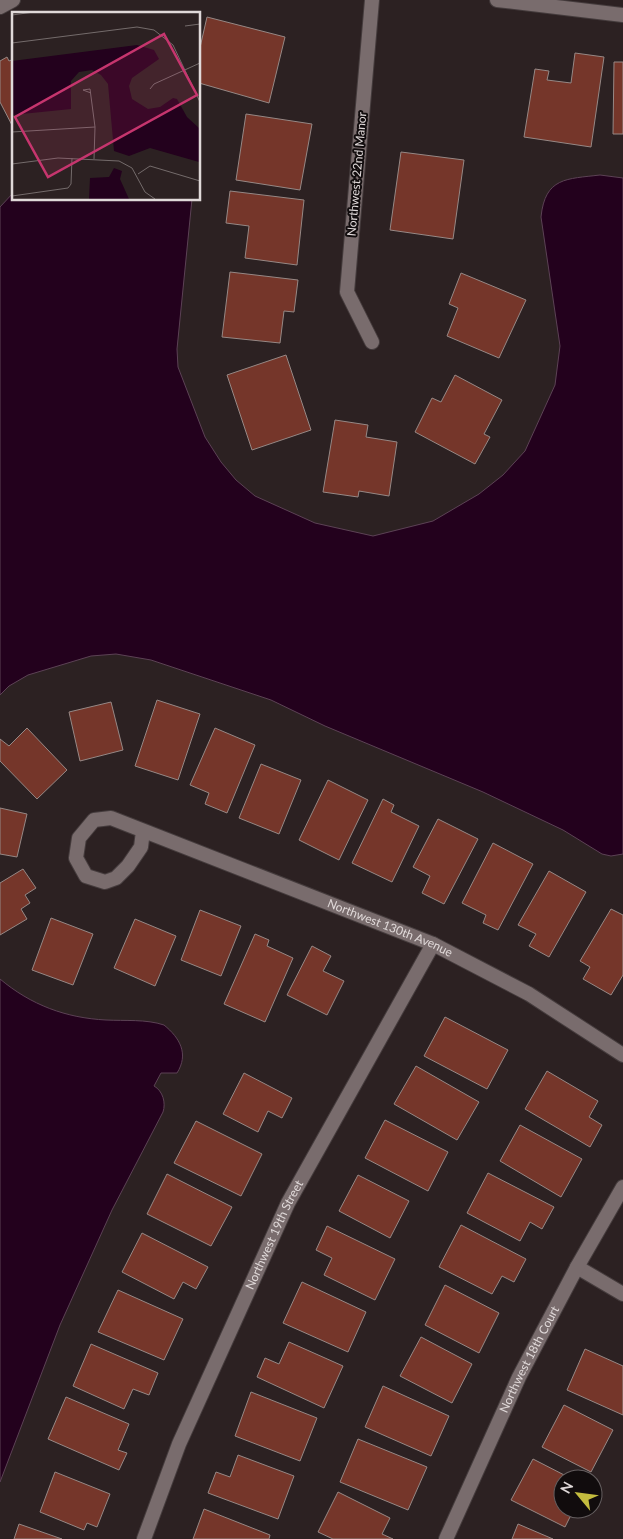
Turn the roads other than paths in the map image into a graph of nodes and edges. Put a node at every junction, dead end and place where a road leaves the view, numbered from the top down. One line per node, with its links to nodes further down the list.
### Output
1 (13, 0): 4 (street)
2 (372, 0): 6 (street, Northwest 22nd Manor)
3 (497, 0): 5 (street)
4 (0, 7)
5 (623, 15)
6 (372, 342)
7 (143, 831): 7 (street, Northwest 130th Avenue); 8 (street, Northwest 130th Avenue)
8 (433, 944): 9 (street, Northwest 130th Avenue); 13 (street, Northwest 19th Street)
9 (623, 1055)
10 (623, 1187): 11 (street, Northwest 18th Court)
11 (577, 1267): 12 (street); 14 (street, Northwest 18th Court)
12 (623, 1294)
13 (144, 1539)
14 (446, 1539)

